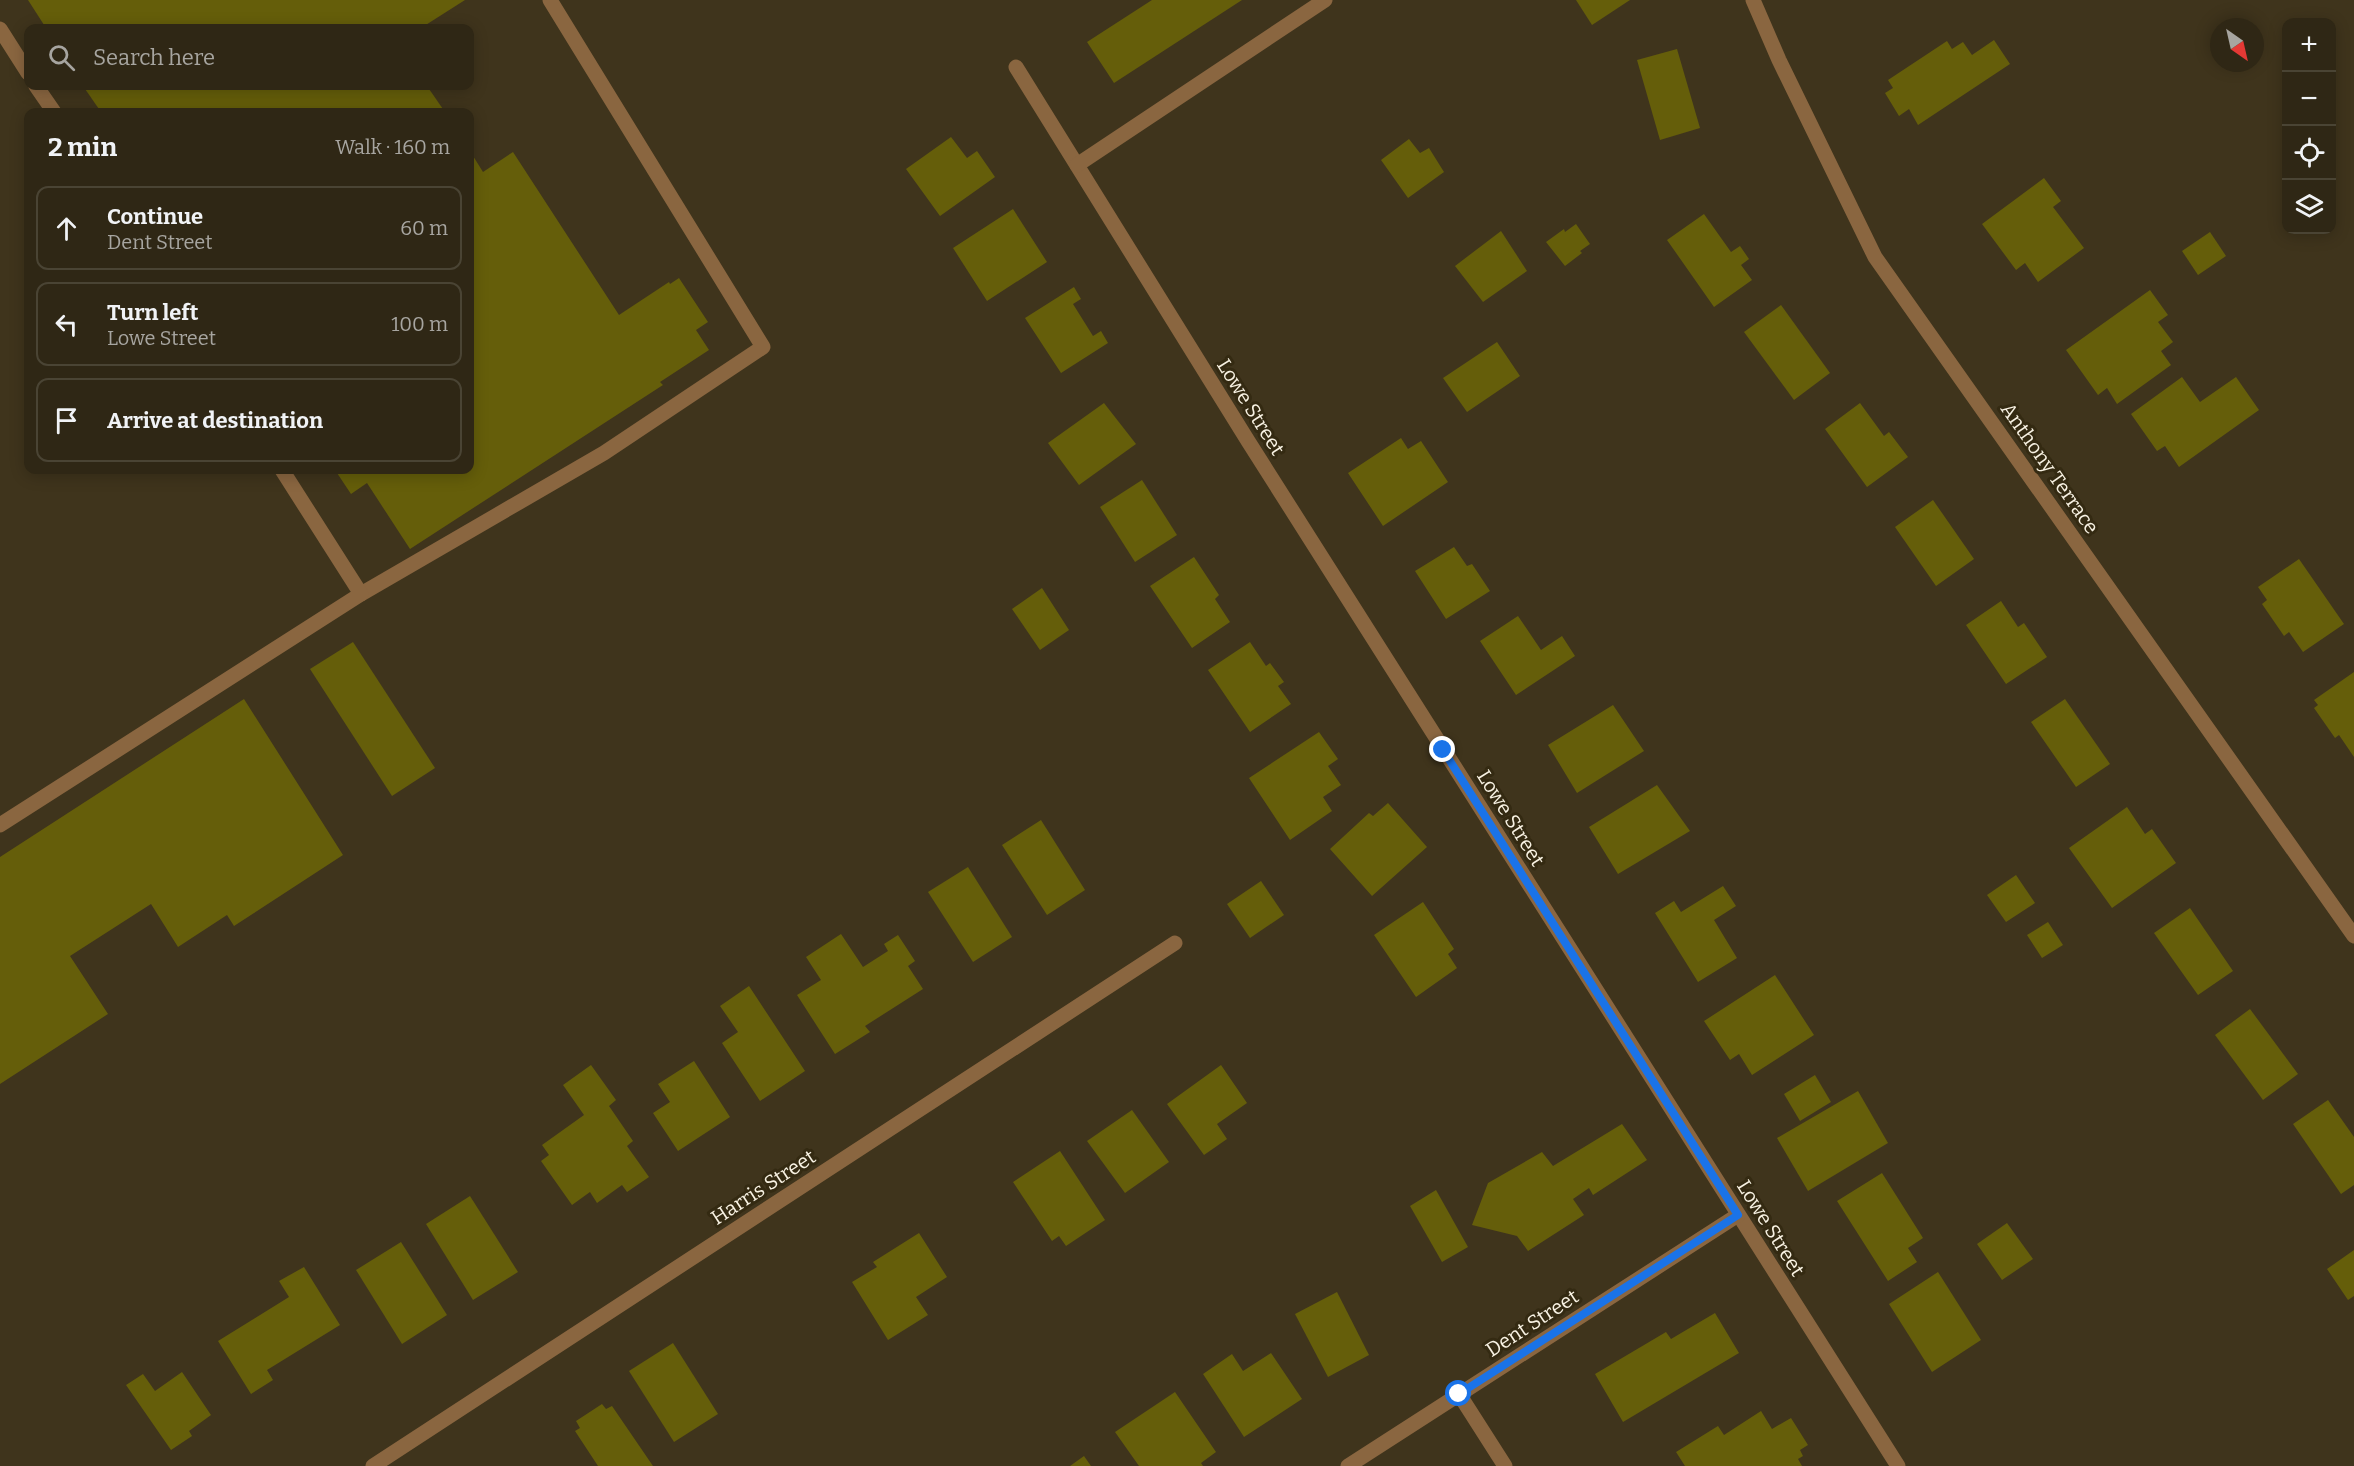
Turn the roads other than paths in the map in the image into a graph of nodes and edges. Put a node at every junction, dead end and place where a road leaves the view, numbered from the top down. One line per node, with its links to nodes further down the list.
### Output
1 (550, 0): 11 (street)
2 (1325, 0): 9 (street)
3 (1753, 0): 13 (street, Anthony Terrace)
4 (0, 29): 6 (street)
5 (1016, 67): 9 (street, Lowe Street)
6 (24, 68)
7 (39, 90): 8 (street)
8 (51, 108)
9 (1077, 165): 15 (street, Lowe Street)
10 (285, 474): 11 (street)
11 (361, 594): 12 (street)
12 (0, 825)
13 (2354, 936)
14 (1175, 943): 17 (street, Harris Street)
15 (1738, 1215): 16 (street, Dent Street); 20 (street, Lowe Street)
16 (1459, 1394): 18 (street, Dent Street); 19 (street)
17 (373, 1466)
18 (1348, 1466)
19 (1505, 1466)
20 (1898, 1466)

